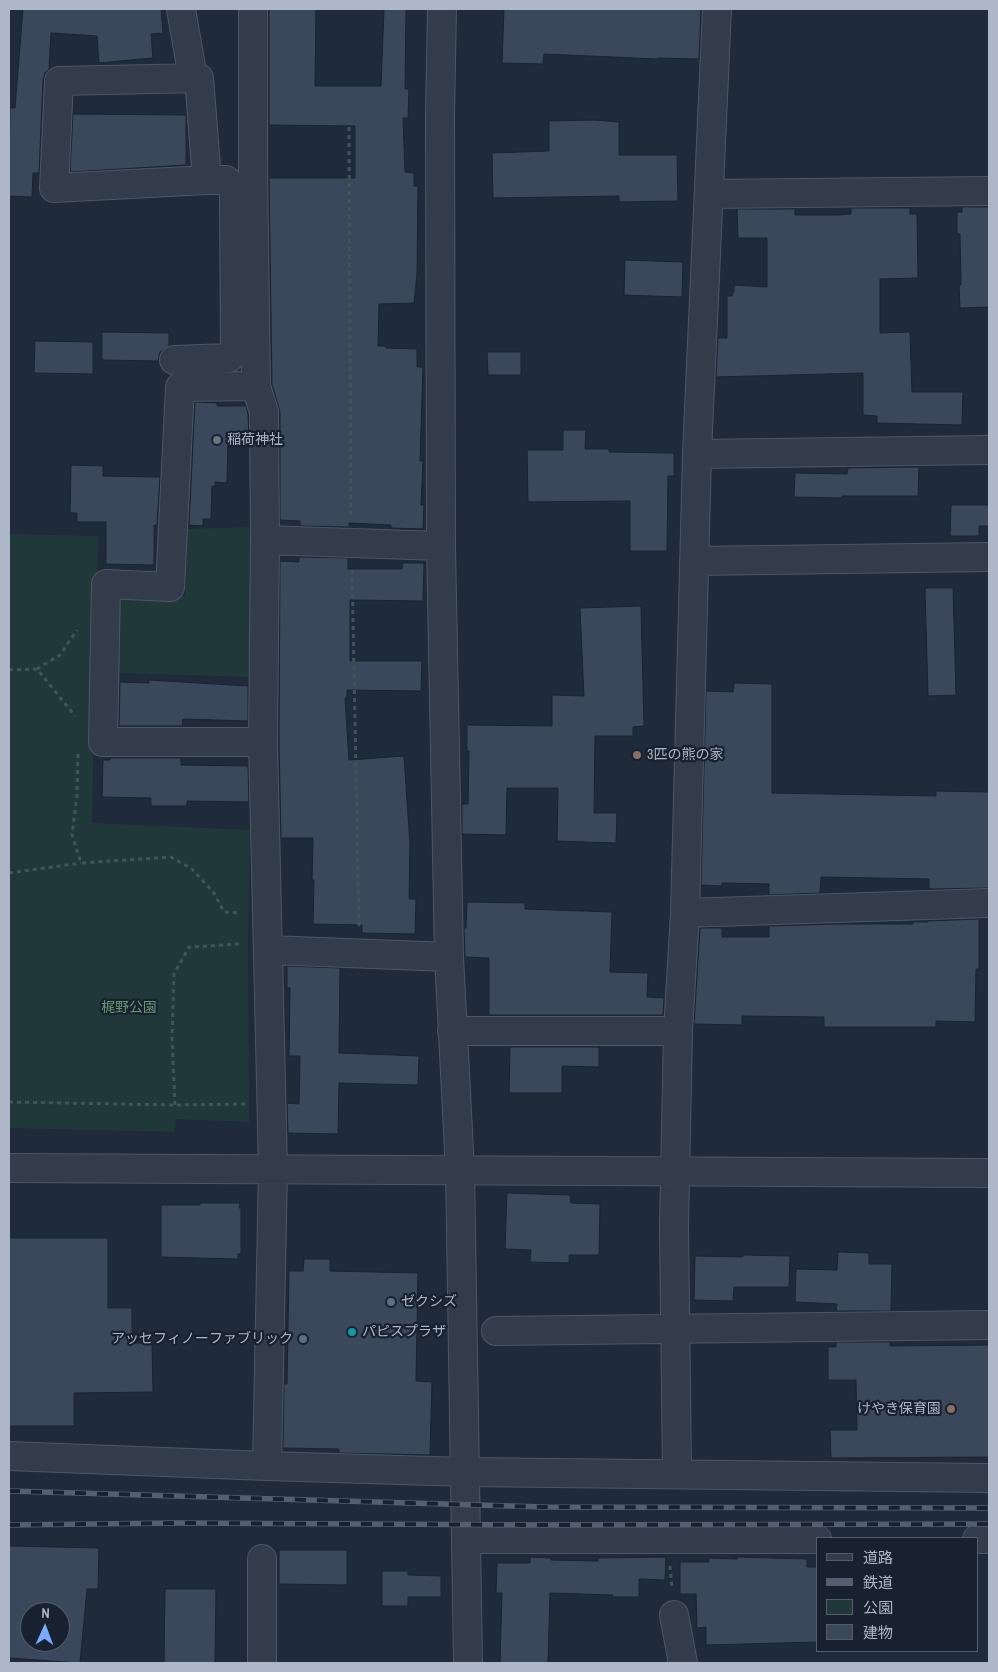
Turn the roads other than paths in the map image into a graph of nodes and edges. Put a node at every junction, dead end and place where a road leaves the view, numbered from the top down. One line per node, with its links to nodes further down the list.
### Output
1 (181, 9): 5 (street)
2 (253, 9): 10 (street)
3 (442, 9): 14 (street)
4 (717, 9): 8 (street)
5 (192, 78): 6 (street); 6 (street)
6 (207, 180): 9 (street)
7 (989, 191): 8 (street)
8 (709, 194): 12 (street)
9 (174, 360)
10 (256, 386): 13 (street); 17 (street)
11 (989, 450): 12 (street)
12 (697, 454): 16 (street)
13 (265, 540): 14 (street); 17 (street)
14 (441, 546): 21 (street)
15 (989, 557): 16 (street)
16 (694, 561): 19 (street)
17 (263, 742): 20 (street)
18 (989, 902): 19 (street)
19 (685, 913): 23 (street)
20 (258, 947): 21 (street); 25 (street)
21 (448, 957): 22 (street)
22 (452, 1030): 23 (street); 26 (street)
23 (678, 1031): 27 (street)
24 (9, 1168): 25 (street)
25 (273, 1170): 26 (street); 33 (street)
26 (460, 1170): 27 (street); 34 (street)
27 (675, 1173): 28 (street); 30 (street)
28 (989, 1173)
29 (989, 1325): 30 (street)
30 (675, 1330): 31 (street); 35 (street)
31 (496, 1331)
32 (9, 1456): 33 (street)
33 (267, 1466): 34 (street)
34 (466, 1472): 35 (street); 37 (street)
35 (677, 1474): 36 (street)
36 (989, 1478)
37 (466, 1539): 38 (street); 42 (street)
38 (816, 1539)
39 (262, 1559): 41 (street)
40 (674, 1615): 43 (street)
41 (262, 1663)
42 (468, 1663)
43 (683, 1663)

